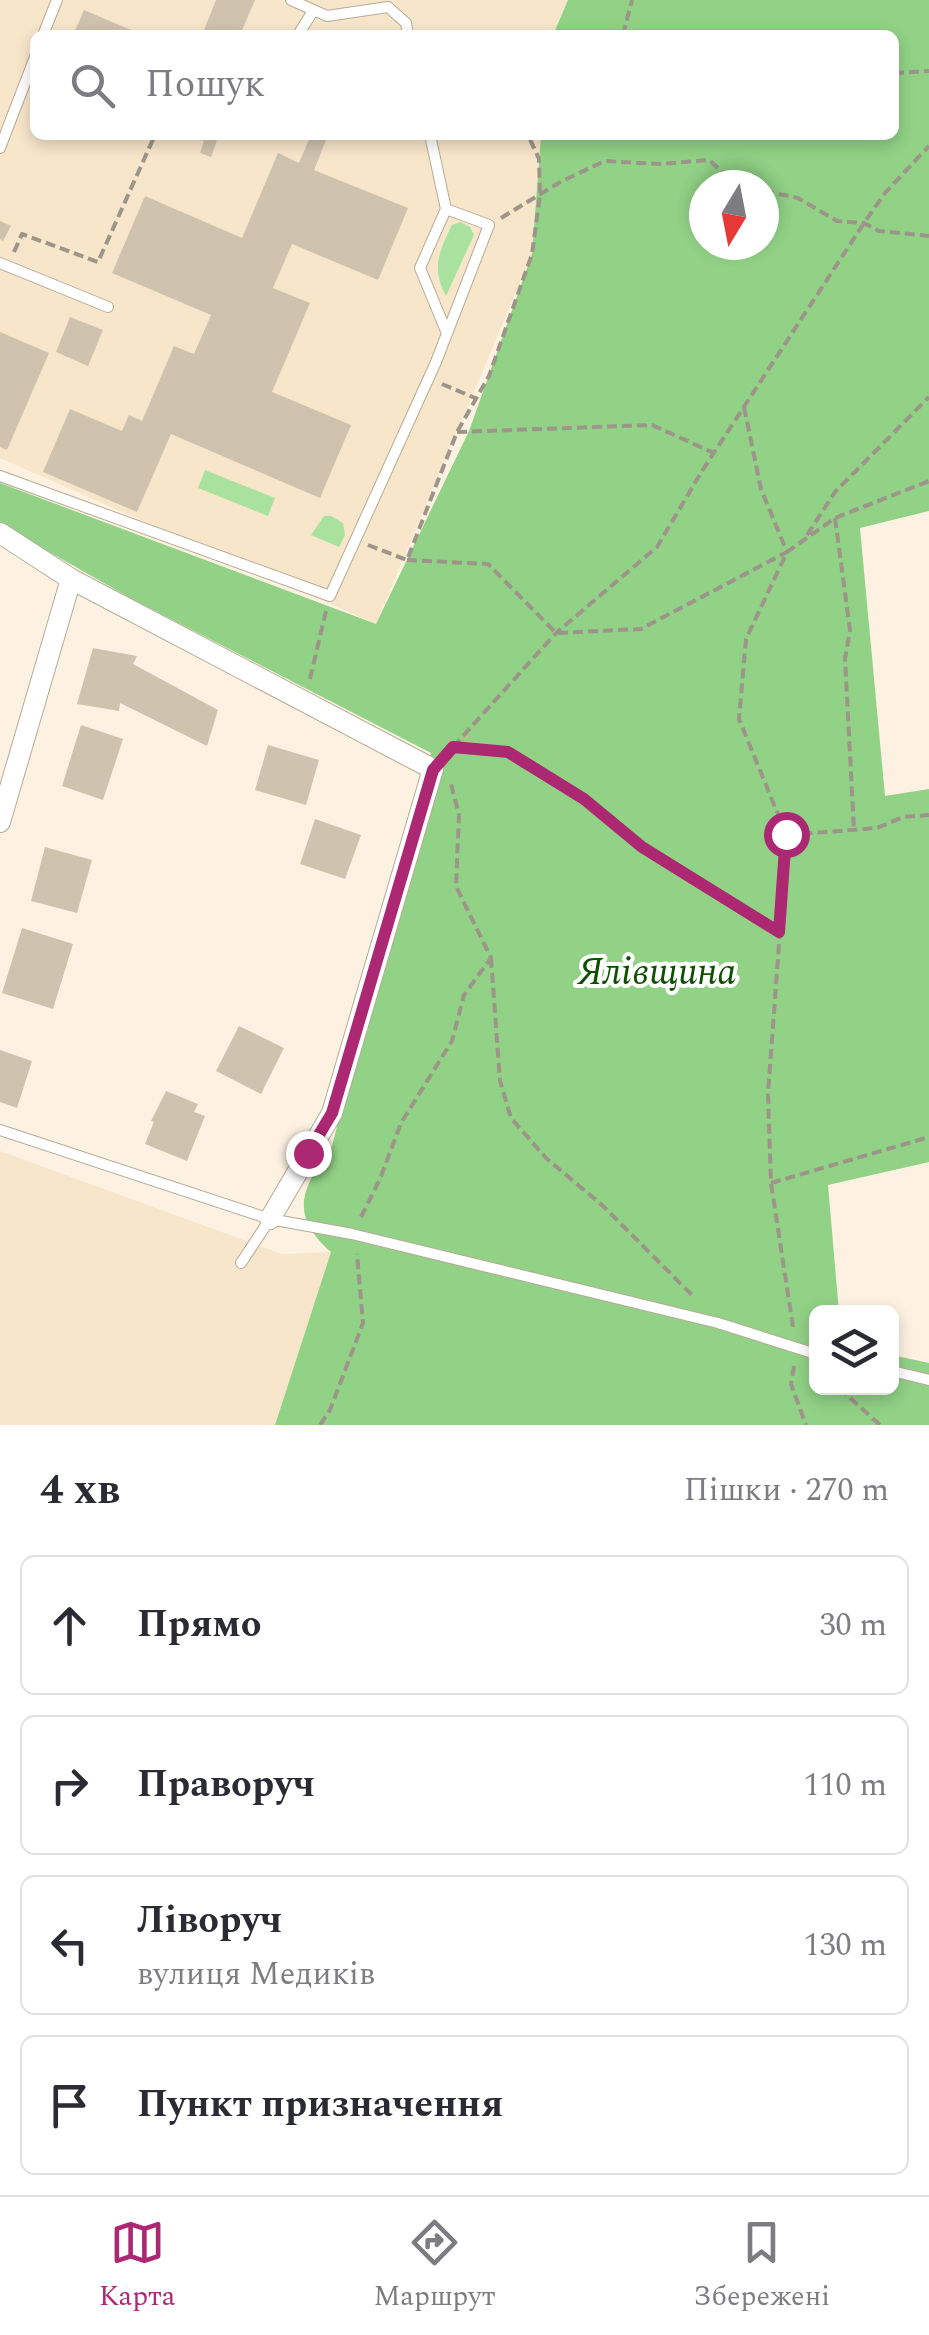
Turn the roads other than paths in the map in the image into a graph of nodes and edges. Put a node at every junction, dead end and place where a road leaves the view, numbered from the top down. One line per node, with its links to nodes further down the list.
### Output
1 (57, 0): 5 (lane)
2 (291, 0): 4 (lane)
3 (389, 3): 4 (lane); 7 (lane)
4 (313, 10): 6 (lane)
5 (46, 30)
6 (301, 30)
7 (407, 30)
8 (30, 77): 10 (lane)
9 (431, 140): 11 (lane)
10 (0, 148)
11 (446, 208): 14 (lane); 14 (lane)
12 (4, 264): 13 (lane)
13 (108, 307)
14 (447, 332): 15 (lane)
15 (0, 476)
16 (0, 534): 17 (street)
17 (72, 579): 18 (street); 20 (street)
18 (0, 822)
19 (0, 1130): 20 (lane)
20 (270, 1219): 21 (lane); 22 (lane)
21 (241, 1263)
22 (809, 1352)
23 (899, 1373): 24 (lane)
24 (929, 1380)

